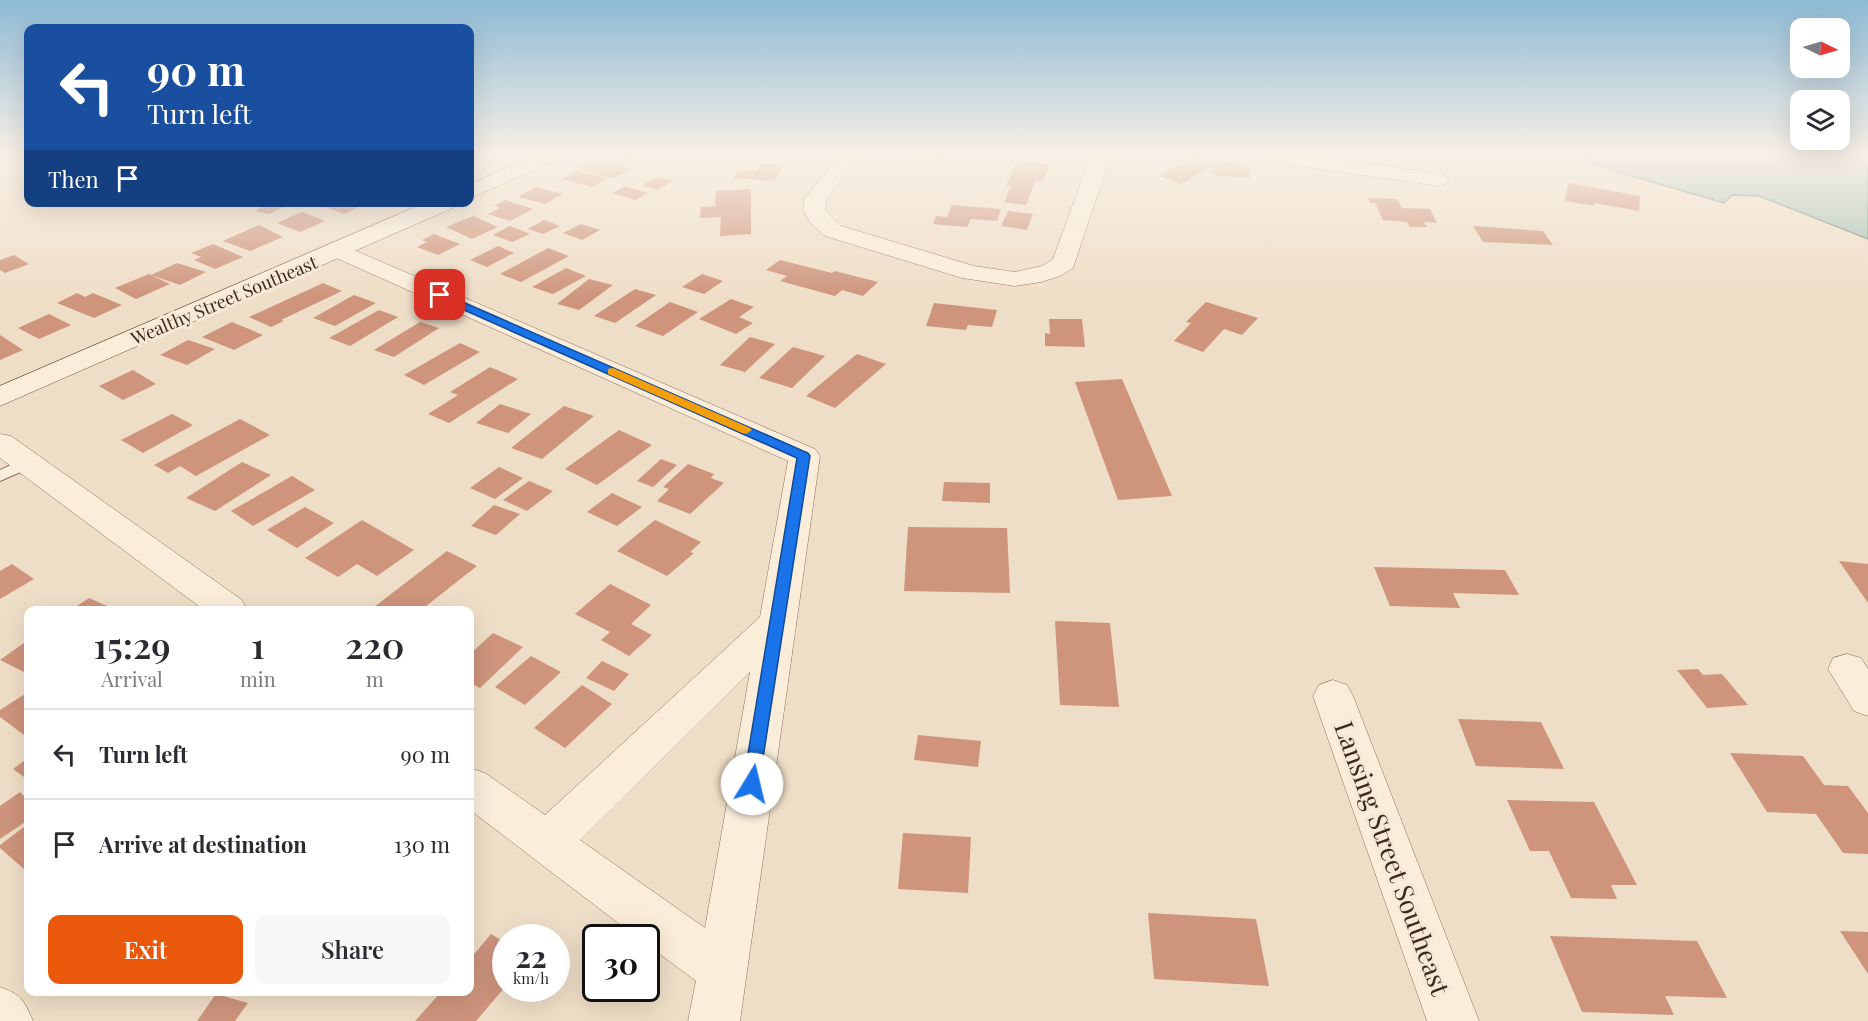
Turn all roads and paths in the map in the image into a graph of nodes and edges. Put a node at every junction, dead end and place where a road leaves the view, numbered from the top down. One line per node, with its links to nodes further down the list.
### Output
1 (815, 203): 2 (street)
2 (1085, 203)
3 (436, 207): 4 (street, Wealthy Street Southeast)
4 (339, 251): 5 (street, Wealthy Street Southeast); 8 (street)
5 (0, 397)
6 (9, 460): 7 (street)
7 (223, 606)
8 (778, 622): 11 (street); 12 (street)
9 (1333, 696): 16 (street, Lansing Street Southeast)
10 (474, 789): 11 (street)
11 (547, 843): 12 (street)
12 (722, 970): 15 (street)
13 (0, 1012): 14 (street)
14 (8, 1021)
15 (714, 1021)
16 (1453, 1021)

